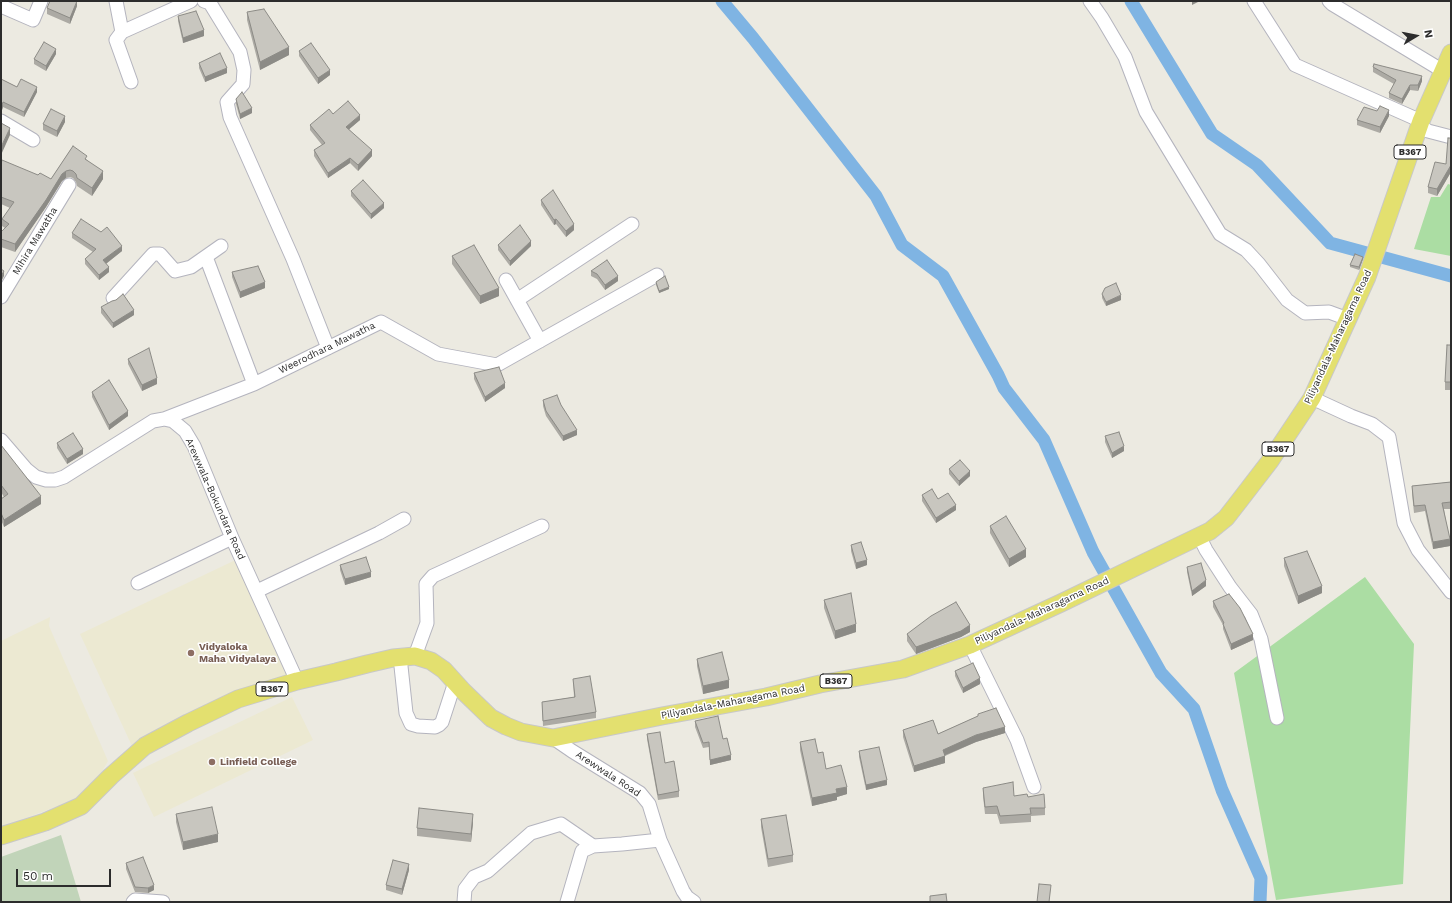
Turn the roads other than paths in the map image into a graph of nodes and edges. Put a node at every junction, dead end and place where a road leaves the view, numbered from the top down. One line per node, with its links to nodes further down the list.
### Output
1 (41, 1): 8 (street)
2 (116, 1): 9 (street)
3 (191, 1): 9 (street)
4 (204, 1): 28 (street)
5 (1090, 1): 26 (street)
6 (1254, 1): 14 (street)
7 (1330, 1): 11 (street)
8 (1, 6)
9 (122, 32): 12 (street)
10 (1451, 53): 11 (main road, Piliyandala-Maharagama Road / B367)
11 (1443, 71): 14 (main road, Piliyandala-Maharagama Road / B367)
12 (131, 82)
13 (1, 121): 16 (street)
14 (1420, 123): 15 (street); 26 (main road, Piliyandala-Maharagama Road / B367)
15 (1451, 136)
16 (33, 140)
17 (69, 186): 23 (street, Mihira Mawatha)
18 (632, 224): 25 (street)
19 (220, 246): 20 (street)
20 (206, 256): 24 (street); 29 (street)
21 (657, 275): 27 (street, Weerodhara Mawatha)
22 (506, 280): 25 (street)
23 (1, 297)
24 (113, 298)
25 (517, 300): 27 (street)
26 (1348, 319): 30 (main road, Piliyandala-Maharagama Road / B367)
27 (540, 341): 28 (street, Weerodhara Mawatha)
28 (328, 348): 29 (street, Weerodhara Mawatha)
29 (254, 384): 31 (street, Weerodhara Mawatha)
30 (1312, 398): 35 (main road, Piliyandala-Maharagama Road / B367); 39 (street)
31 (164, 419): 32 (street); 36 (street, Arewwala-Bokundara Road)
32 (1, 440)
33 (404, 519): 38 (street)
34 (542, 526): 41 (street)
35 (1199, 536): 40 (main road, Piliyandala-Maharagama Road / B367); 44 (street)
36 (232, 538): 37 (street); 38 (street, Arewwala-Bokundara Road)
37 (138, 584)
38 (257, 592): 42 (street, Arewwala-Bokundara Road)
39 (1451, 592)
40 (970, 645): 45 (main road, Piliyandala-Maharagama Road / B367); 46 (street)
41 (408, 657): 42 (main road, B367); 43 (main road, Piliyandala-Maharagama Road / B367); 43 (street)
42 (297, 681): 47 (main road, B367)
43 (455, 682): 45 (main road, Piliyandala-Maharagama Road / B367)
44 (1277, 718)
45 (553, 738): 48 (street, Arewwala Road)
46 (1034, 787)
47 (1, 836)
48 (660, 840): 49 (street); 54 (street, Arewwala Road)
49 (593, 846): 52 (street); 53 (street)
50 (134, 902): 51 (street)
51 (163, 902)
52 (464, 902)
53 (567, 902)
54 (694, 902)

